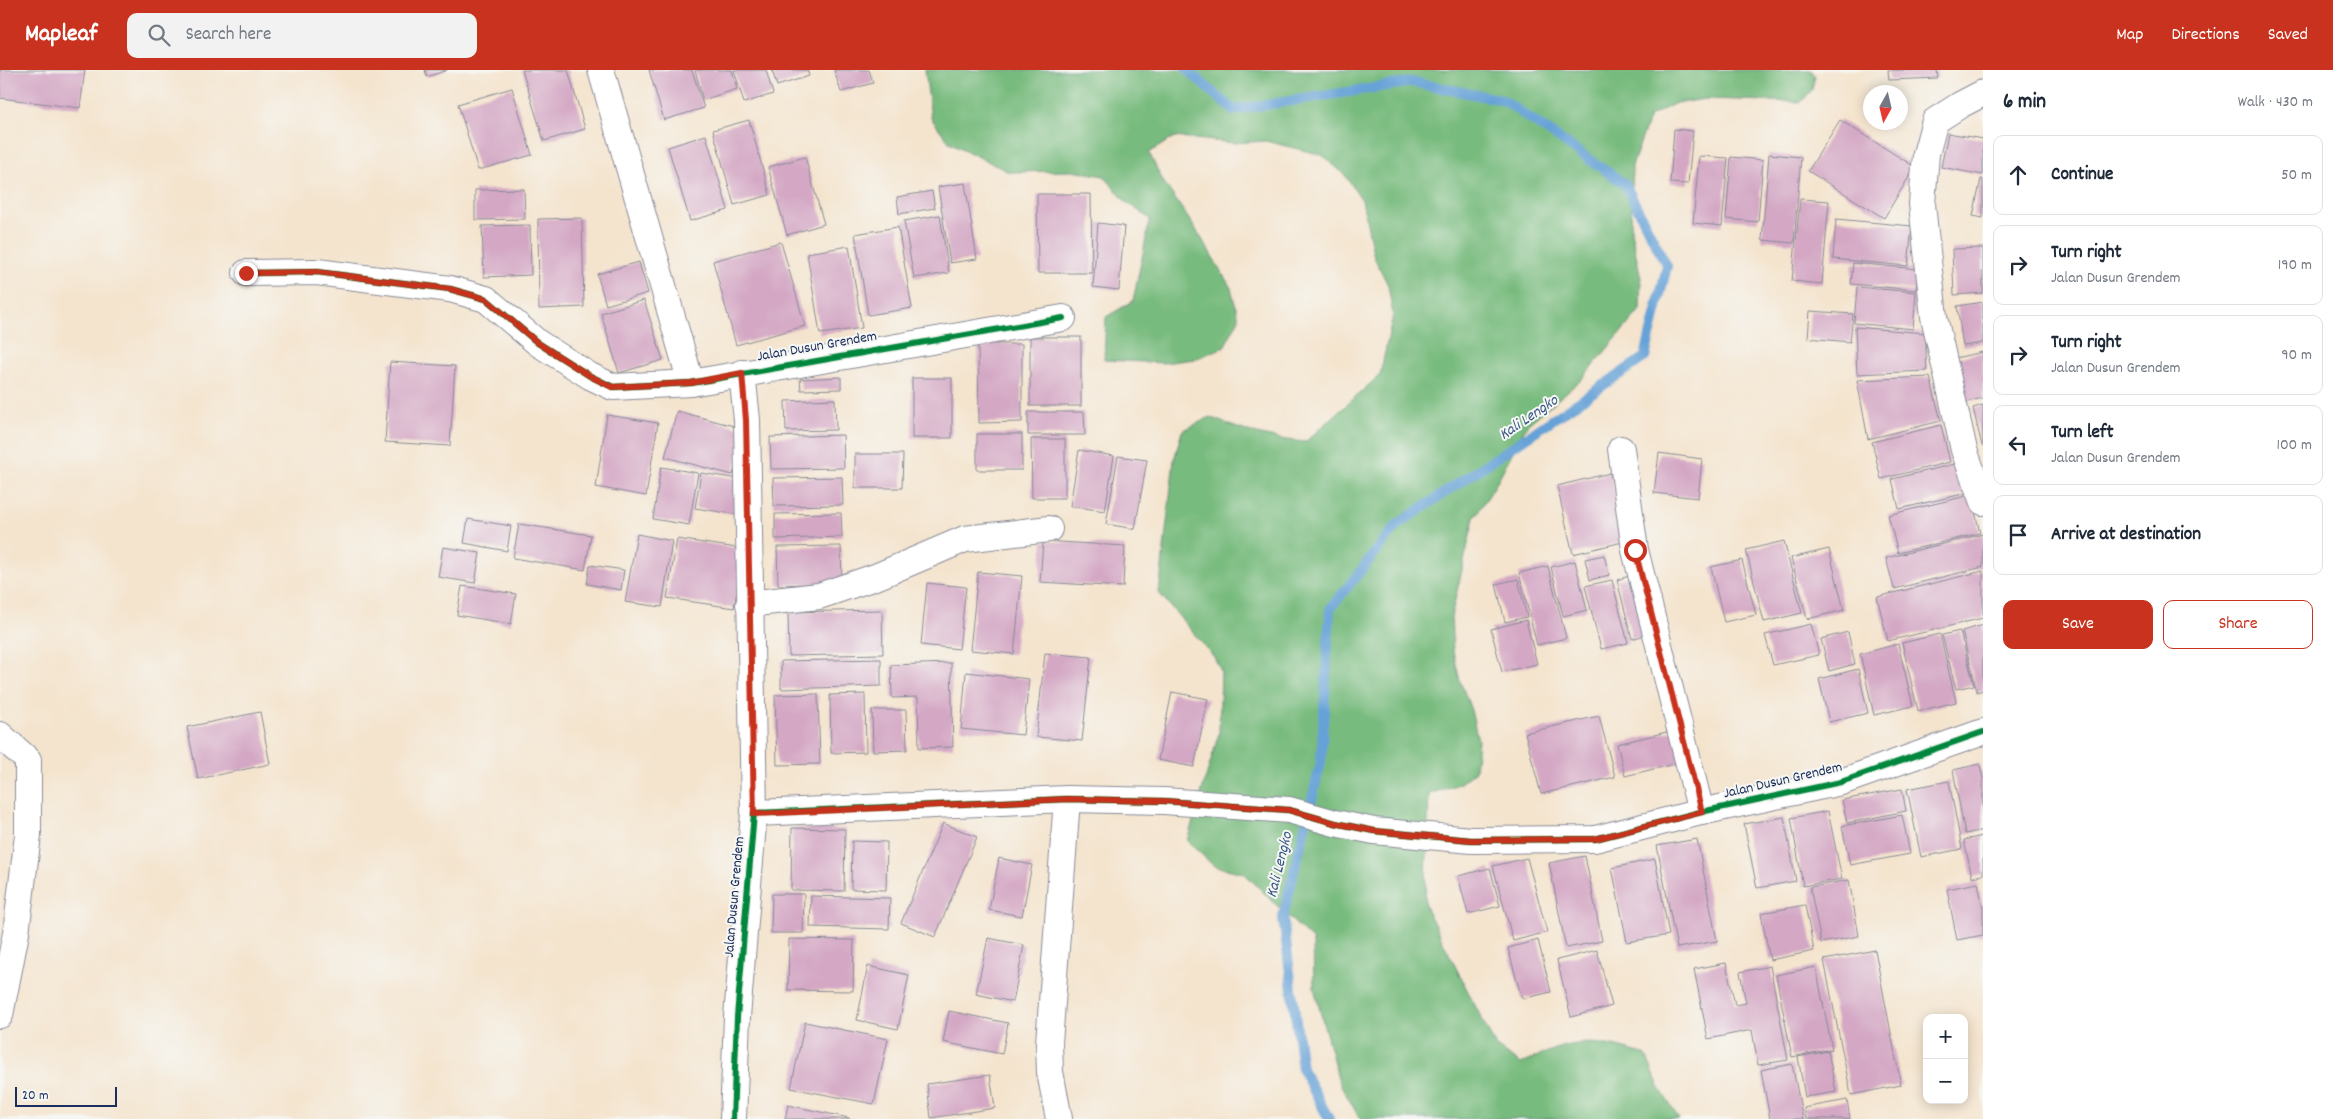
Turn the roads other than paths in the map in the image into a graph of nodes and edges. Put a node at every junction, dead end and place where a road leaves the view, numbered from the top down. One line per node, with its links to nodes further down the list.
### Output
1 (601, 70): 6 (street)
2 (1983, 93): 8 (street)
3 (246, 273): 6 (street, Jalan Dusun Grendem)
4 (1063, 318): 5 (street, Jalan Dusun Grendem)
5 (742, 373): 6 (street, Jalan Dusun Grendem); 10 (street, Jalan Dusun Grendem)
6 (691, 383)
7 (1622, 449): 14 (street)
8 (1983, 502)
9 (1049, 529): 10 (street)
10 (749, 604): 15 (street, Jalan Dusun Grendem)
11 (1983, 732): 14 (street, Jalan Dusun Grendem)
12 (0, 735): 16 (street)
13 (1067, 799): 14 (street, Jalan Dusun Grendem); 15 (street, Jalan Dusun Grendem); 19 (street)
14 (1702, 812)
15 (754, 814): 18 (street, Jalan Dusun Grendem)
16 (8, 927): 17 (street)
17 (0, 1015)
18 (733, 1119)
19 (1060, 1119)

